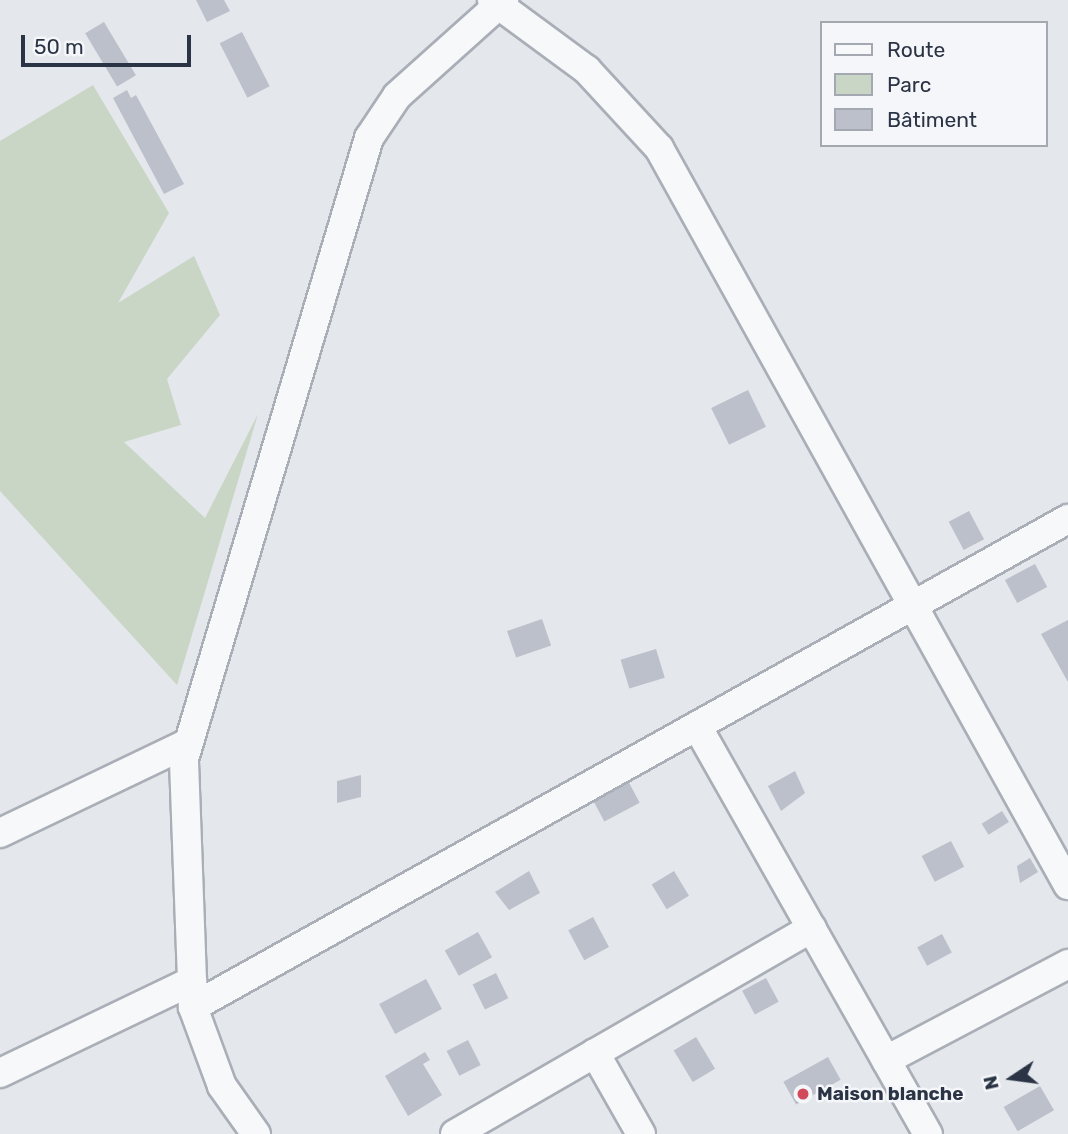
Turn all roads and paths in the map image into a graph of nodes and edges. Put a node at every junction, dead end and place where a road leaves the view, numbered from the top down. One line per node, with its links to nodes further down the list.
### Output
1 (498, 2): 3 (street); 5 (street)
2 (1068, 519): 3 (street)
3 (915, 605): 4 (street); 7 (street)
4 (697, 726): 8 (street); 10 (street)
5 (188, 743): 6 (street); 10 (street)
6 (0, 833)
7 (1068, 885)
8 (811, 928): 11 (street); 12 (street)
9 (1068, 964): 12 (street)
10 (192, 994): 13 (street); 14 (street)
11 (595, 1054): 15 (street); 16 (street)
12 (886, 1060): 17 (street)
13 (0, 1073)
14 (256, 1134)
15 (455, 1134)
16 (641, 1134)
17 (928, 1134)

